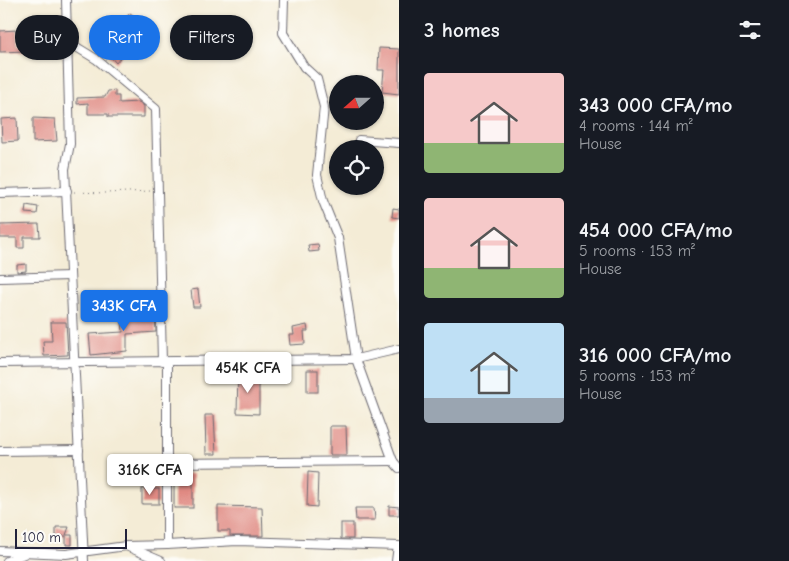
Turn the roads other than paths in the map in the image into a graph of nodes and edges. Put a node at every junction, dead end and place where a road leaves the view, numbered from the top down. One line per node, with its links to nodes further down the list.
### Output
1 (66, 0): 3 (street)
2 (284, 0): 13 (street)
3 (66, 15)
4 (79, 49): 15 (street)
5 (66, 60): 8 (street)
6 (384, 142): 7 (street)
7 (399, 143)
8 (67, 191): 9 (street); 10 (street)
9 (0, 193)
10 (70, 276): 11 (street); 14 (street)
11 (0, 278)
12 (399, 349): 13 (street)
13 (356, 359): 15 (street); 19 (street)
14 (75, 362): 15 (street); 16 (street); 17 (street)
15 (164, 362): 20 (street)
16 (0, 363)
17 (79, 450): 18 (street); 26 (street)
18 (0, 451)
19 (393, 461): 20 (street); 21 (street)
20 (166, 463): 22 (street)
21 (399, 468)
22 (168, 545): 23 (street); 24 (street)
23 (126, 546): 26 (street); 30 (street)
24 (398, 546): 31 (street)
25 (0, 551): 27 (street)
26 (84, 552): 27 (street); 29 (street)
27 (26, 553): 28 (street)
28 (7, 561)
29 (84, 561)
30 (161, 561)
31 (396, 561)

